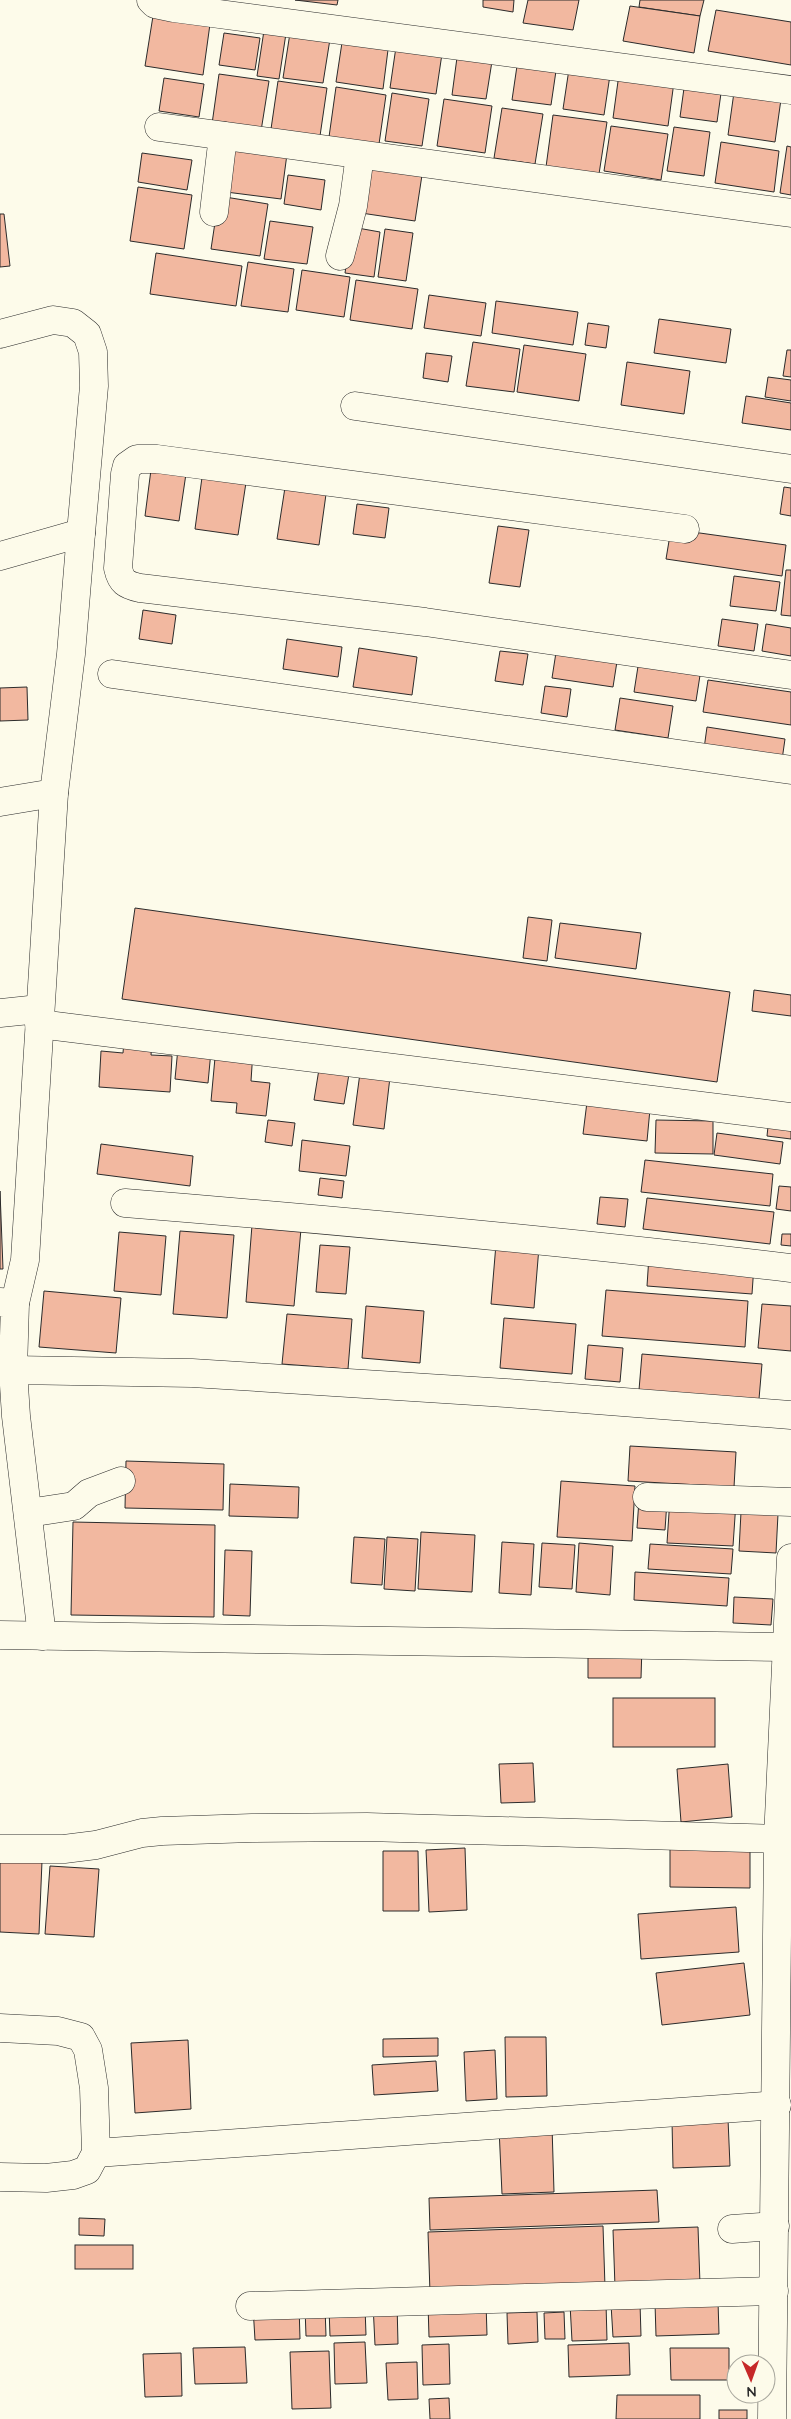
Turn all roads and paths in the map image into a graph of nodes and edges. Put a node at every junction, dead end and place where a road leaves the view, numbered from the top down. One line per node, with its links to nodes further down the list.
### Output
1 (151, 0): 2 (street)
2 (791, 90)
3 (159, 127): 4 (street)
4 (223, 136): 5 (street); 6 (street)
5 (360, 155): 7 (street); 8 (street)
6 (214, 212)
7 (791, 213)
8 (340, 256)
9 (0, 334): 13 (street)
10 (355, 406): 11 (street)
11 (791, 469)
12 (685, 528): 16 (street)
13 (81, 533): 14 (street); 18 (street)
14 (0, 556)
15 (112, 674): 17 (street)
16 (791, 675)
17 (791, 770)
18 (54, 793): 19 (street); 21 (street)
19 (0, 802)
20 (0, 1013): 21 (street)
21 (39, 1016): 22 (street); 25 (street)
22 (791, 1117)
23 (125, 1203): 24 (street)
24 (791, 1268)
25 (7, 1302): 26 (street)
26 (13, 1370): 27 (street); 31 (street)
27 (791, 1415)
28 (121, 1481): 31 (street)
29 (647, 1497): 30 (street)
30 (791, 1502)
31 (28, 1513): 34 (street)
32 (791, 1558): 35 (street)
33 (0, 1635): 34 (street)
34 (42, 1636): 35 (street)
35 (786, 1647): 36 (street)
36 (778, 1840): 37 (street); 38 (street)
37 (0, 1849)
38 (784, 1943): 40 (street)
39 (0, 2028): 41 (street)
40 (777, 2105): 41 (street); 43 (street)
41 (96, 2153): 42 (street)
42 (0, 2177)
43 (775, 2226): 44 (street); 45 (street)
44 (732, 2229)
45 (774, 2291): 46 (street); 47 (street)
46 (250, 2306)
47 (782, 2380): 48 (street)
48 (772, 2419)

